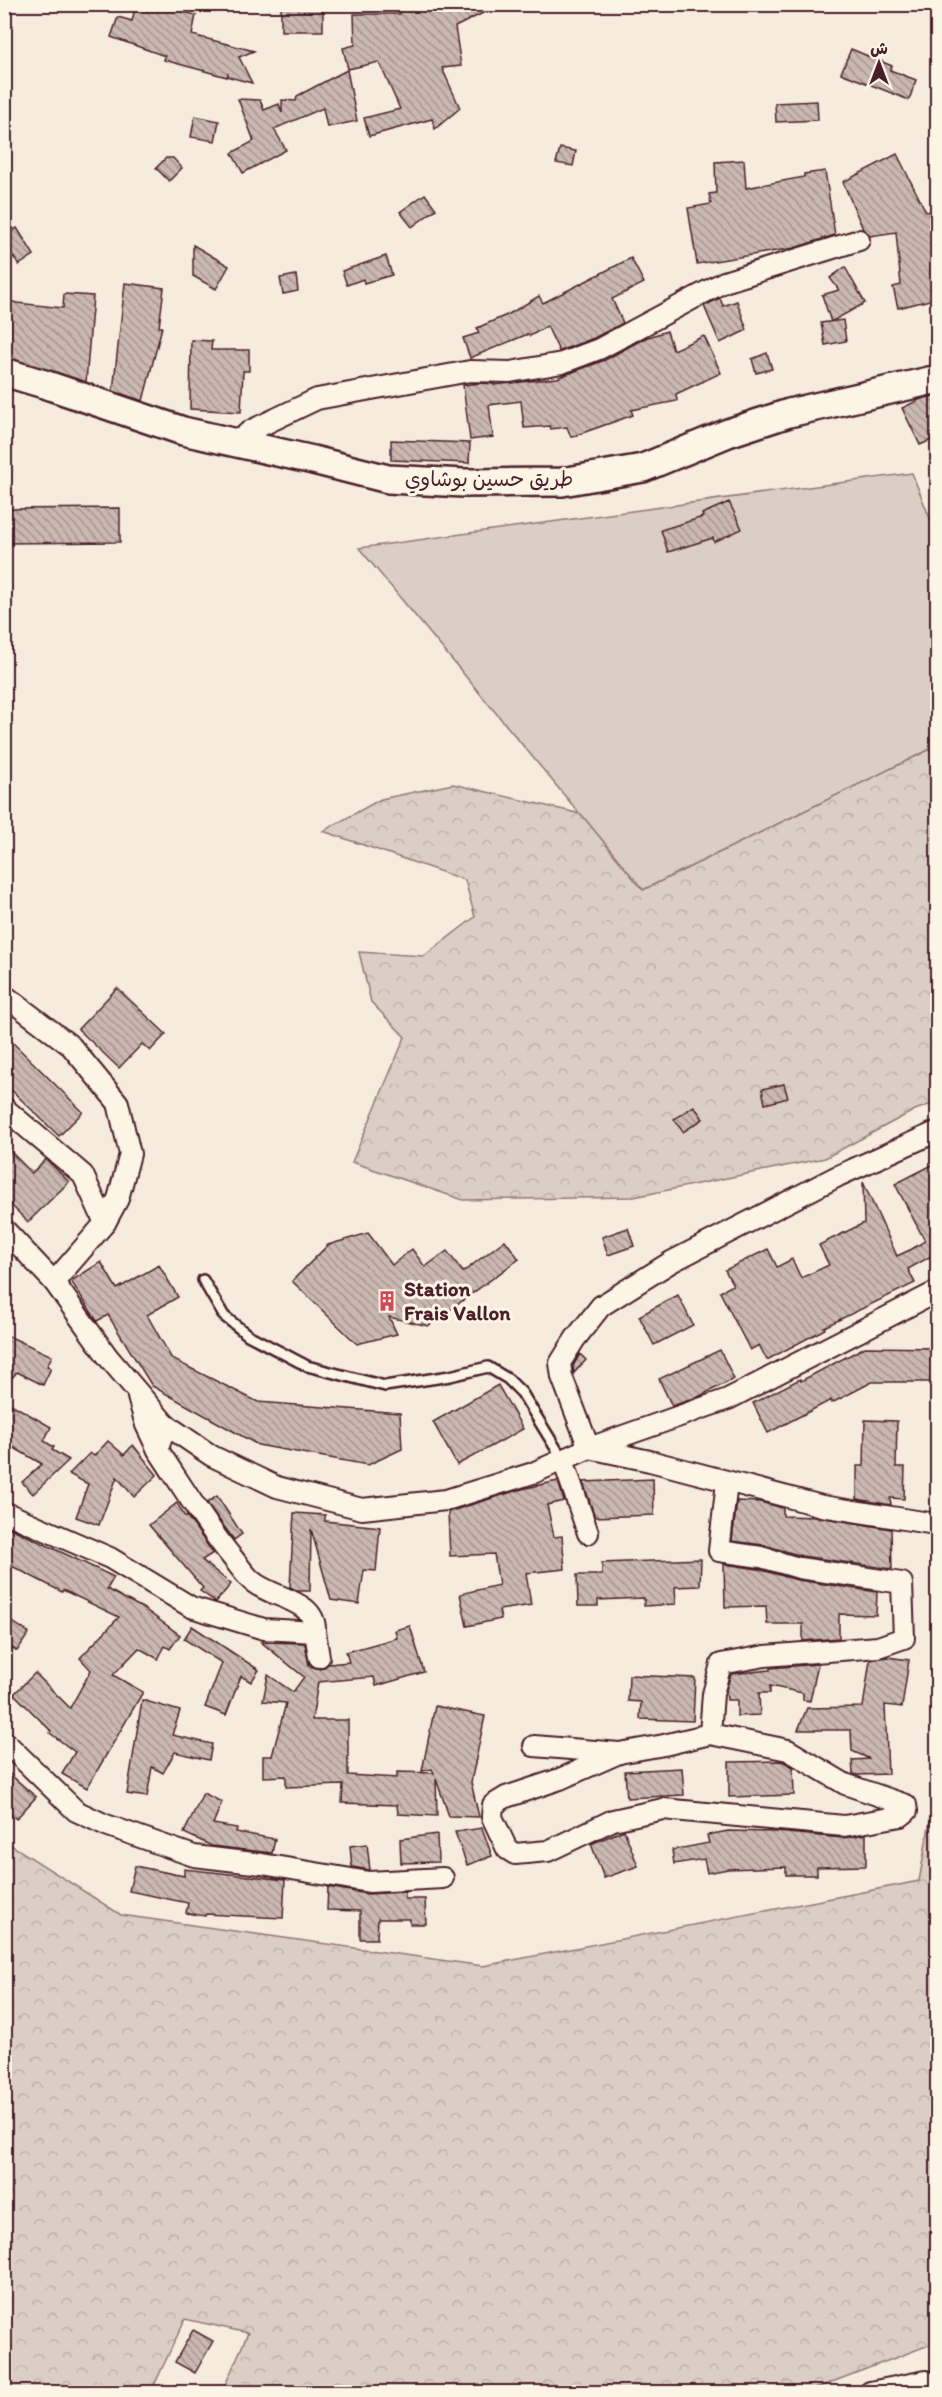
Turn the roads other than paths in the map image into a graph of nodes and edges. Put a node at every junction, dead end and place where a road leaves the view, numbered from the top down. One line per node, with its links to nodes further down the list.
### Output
1 (860, 240): 4 (street)
2 (4, 372): 4 (street, طريق حسين بوشاوي)
3 (938, 379): 4 (street, طريق حسين بوشاوي)
4 (235, 444)
5 (4, 995): 8 (street)
6 (4, 1108): 8 (street)
7 (938, 1131): 15 (street)
8 (105, 1223): 11 (street)
9 (4, 1229): 11 (street)
10 (203, 1280): 17 (lane)
11 (54, 1282): 13 (street)
12 (938, 1291): 15 (street)
13 (137, 1393): 14 (street); 16 (street)
14 (165, 1424): 16 (street); 17 (street)
15 (589, 1448): 17 (street); 18 (street)
16 (158, 1450): 22 (street)
17 (563, 1460): 21 (street)
18 (727, 1482): 20 (street); 24 (street)
19 (4, 1512): 22 (street)
20 (935, 1524)
21 (588, 1533)
22 (315, 1632): 23 (street)
23 (319, 1657)
24 (710, 1734): 27 (street); 27 (street)
25 (4, 1741): 28 (street)
26 (534, 1746): 27 (street)
27 (619, 1753)
28 (443, 1878)
29 (926, 2381): 30 (street)
30 (870, 2392)

